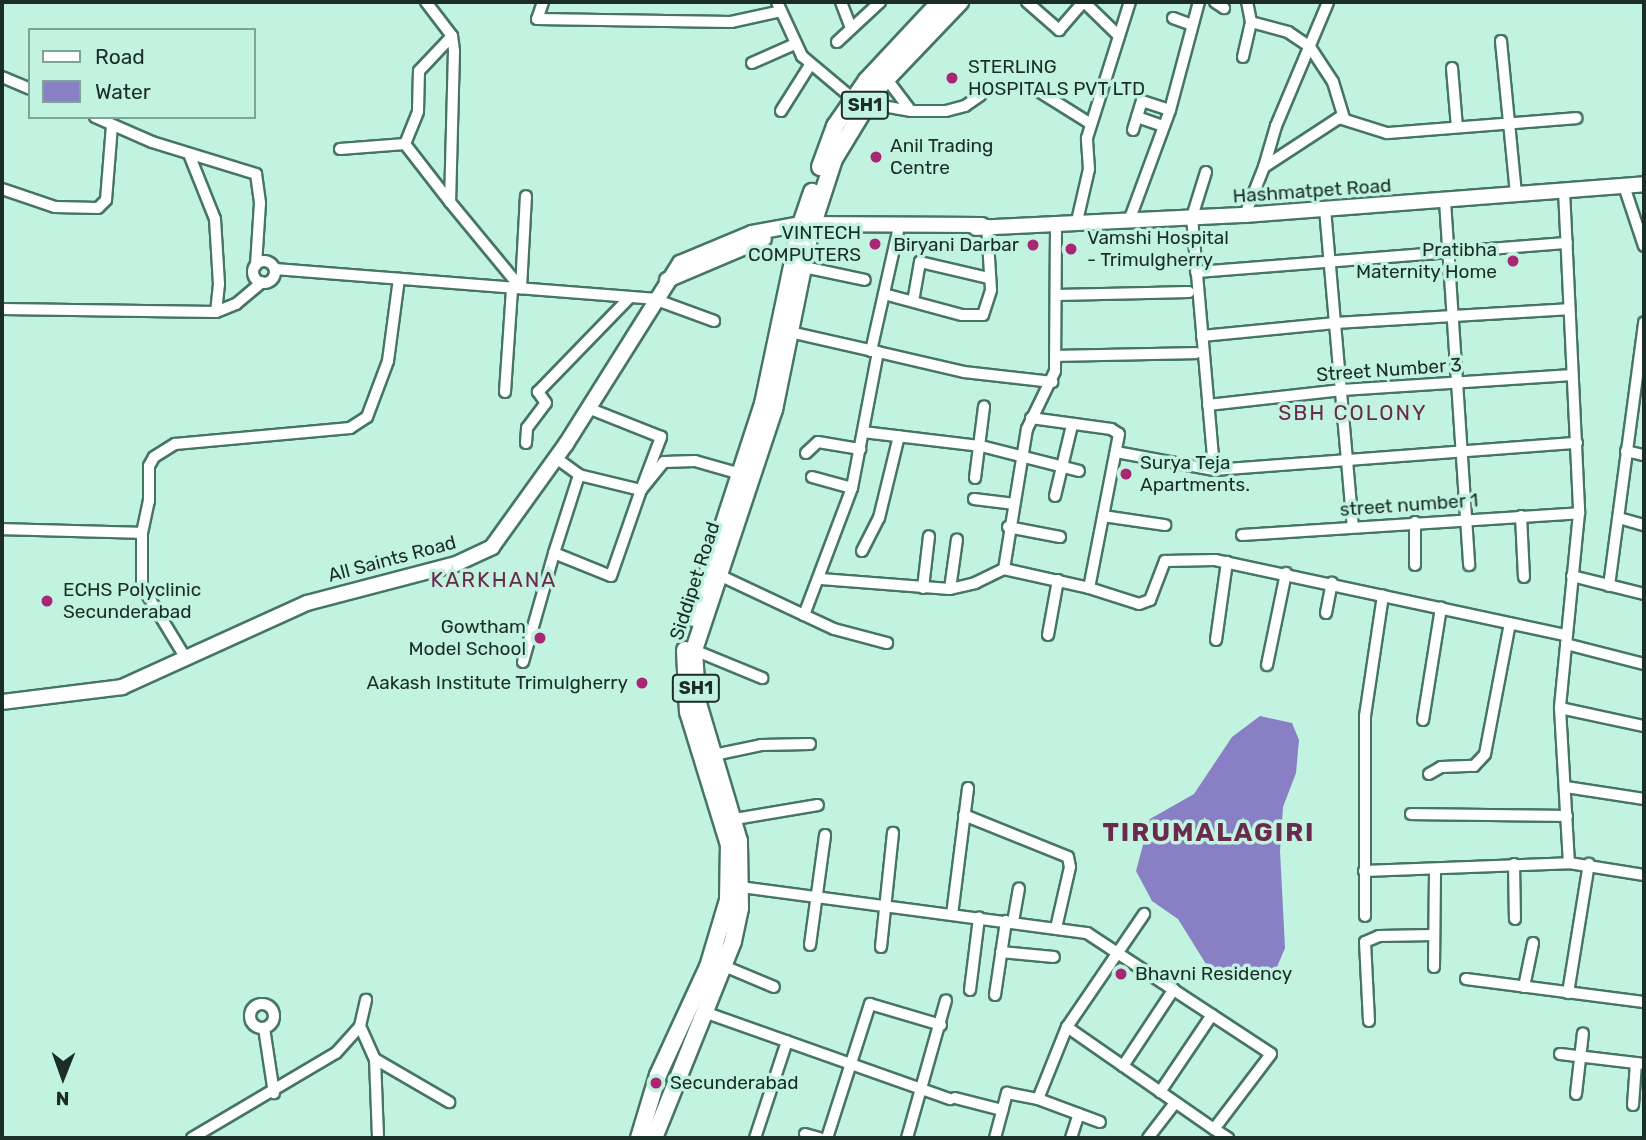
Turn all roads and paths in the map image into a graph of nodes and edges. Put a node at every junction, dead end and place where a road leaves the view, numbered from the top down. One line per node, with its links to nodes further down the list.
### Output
1 (426, 2): 18 (street)
2 (543, 2): 13 (street)
3 (841, 2): 17 (street)
4 (880, 2): 17 (street)
5 (940, 2): 33 (main road, SH1)
6 (960, 2): 29 (main road, SH1)
7 (1027, 2): 8 (street)
8 (1083, 2): 19 (street)
9 (1130, 2): 19 (street)
10 (1199, 2): 16 (street)
11 (1247, 2): 15 (street)
12 (1328, 2): 23 (street)
13 (779, 6): 22 (street)
14 (1173, 18): 16 (street)
15 (1251, 22): 23 (street); 24 (street)
16 (1192, 25): 34 (street)
17 (851, 28): 20 (street)
18 (452, 36): 47 (street); 59 (street)
19 (1119, 36): 41 (street)
20 (837, 41)
21 (1501, 41): 42 (street)
22 (795, 44): 25 (street); 26 (street)
23 (1310, 47): 38 (street); 50 (street)
24 (1243, 57)
25 (752, 63)
26 (810, 65): 33 (street); 35 (street)
27 (1452, 68): 45 (street)
28 (2, 77): 30 (street)
29 (886, 78): 33 (main road, SH1); 36 (street)
30 (28, 88)
31 (1040, 92): 41 (street)
32 (981, 95): 36 (street)
33 (860, 101): 36 (street); 67 (main road, SH1)
34 (1170, 110): 37 (street); 44 (street)
35 (781, 111)
36 (911, 111)
37 (1137, 117): 44 (street); 46 (street)
38 (1344, 117): 45 (street); 50 (street)
39 (1576, 118): 42 (street)
40 (99, 119): 43 (street)
41 (1091, 124): 63 (street)
42 (1509, 124): 45 (street); 56 (street)
43 (112, 125): 49 (street); 54 (street)
44 (1163, 126): 64 (street)
45 (1457, 127)
46 (1133, 130)
47 (405, 144): 48 (street); 59 (street)
48 (340, 149)
49 (189, 154): 73 (street); 90 (street)
50 (1264, 167): 61 (street)
51 (1206, 172): 62 (street)
52 (1644, 184): 53 (main road, Hashmatpet Road)
53 (1624, 186): 55 (main road, Hashmatpet Road); 70 (street)
54 (2, 189)
55 (1564, 191): 56 (main road, Hashmatpet Road); 69 (street)
56 (1516, 195): 58 (main road, Hashmatpet Road)
57 (526, 196): 81 (street)
58 (1445, 201): 60 (main road, Hashmatpet Road); 71 (street)
59 (450, 202): 81 (street)
60 (1325, 209): 61 (main road, Hashmatpet Road); 72 (street)
61 (1245, 215): 62 (main road, Hashmatpet Road)
62 (1192, 217): 64 (main road, Hashmatpet Road); 76 (street)
63 (1077, 221): 64 (main road, Hashmatpet Road); 65 (main road, Hashmatpet Road)
64 (1129, 221)
65 (1056, 222): 66 (main road, Hashmatpet Road); 84 (street)
66 (985, 225): 67 (main road, Hashmatpet Road); 68 (main road, Hashmatpet Road); 77 (street)
67 (806, 229): 68 (main road, Hashmatpet Road); 74 (main road, Siddipet Road / SH1); 87 (main road, All Saints Road); 128 (main road, Siddipet Road / SH1)
68 (898, 231): 83 (street)
69 (1567, 243): 71 (street); 89 (street)
70 (1644, 246)
71 (1450, 253): 72 (street); 91 (street)
72 (1330, 259): 76 (street); 94 (street)
73 (256, 265): 75 (street); 80 (street)
74 (804, 267): 79 (street); 95 (main road, Siddipet Road / SH1)
75 (275, 269): 78 (street); 80 (street)
76 (1196, 272): 96 (street)
77 (989, 278): 83 (street); 85 (street)
78 (399, 279): 81 (street); 148 (street)
79 (865, 280)
80 (262, 282): 90 (street)
81 (517, 288): 86 (street); 105 (street)
82 (1189, 292): 84 (street)
83 (884, 295): 97 (street)
84 (1057, 295): 99 (street)
85 (914, 296)
86 (630, 297): 87 (street); 113 (street)
87 (654, 299): 92 (street); 108 (main road, All Saints Road)
88 (2, 309): 90 (street)
89 (1568, 309): 91 (street); 100 (street)
90 (216, 312)
91 (1452, 315): 94 (street); 102 (street)
92 (714, 321)
93 (1644, 322): 103 (street)
94 (1335, 323): 96 (street); 104 (street)
95 (789, 332): 97 (street); 160 (main road, Siddipet Road / SH1)
96 (1202, 336): 106 (street)
97 (875, 351): 101 (street); 111 (street)
98 (1196, 353): 99 (street)
99 (1057, 356): 101 (street)
100 (1573, 375): 102 (street, Street Number 3); 114 (street)
101 (1052, 382): 109 (street)
102 (1459, 382): 104 (street, Street Number 3); 117 (street)
103 (1640, 384): 118 (street)
104 (1342, 390): 106 (street, Street Number 3); 124 (street)
105 (505, 393)
106 (1208, 405): 126 (street)
107 (984, 407): 115 (street)
108 (588, 408): 123 (main road, All Saints Road); 133 (street)
109 (1031, 418): 110 (street); 121 (street)
110 (1072, 425): 119 (street); 125 (street)
111 (863, 432): 112 (street); 116 (street)
112 (899, 436): 115 (street); 153 (street)
113 (526, 443)
114 (1577, 443): 117 (street); 137 (street)
115 (981, 446): 121 (street); 131 (street)
116 (860, 449): 120 (street); 132 (street)
117 (1461, 450): 124 (street); 141 (street)
118 (1626, 451): 122 (street); 140 (street)
119 (1116, 452): 126 (street); 138 (street)
120 (806, 453)
121 (1022, 454): 125 (street); 136 (street)
122 (1644, 455)
123 (556, 458): 129 (street); 181 (main road, All Saints Road)
124 (1346, 460): 126 (street); 145 (street)
125 (1062, 467): 127 (street); 134 (street)
126 (1214, 470)
127 (1079, 471)
128 (741, 474): 133 (street); 269 (main road, Siddipet Road / SH1)
129 (579, 475): 133 (street); 154 (street)
130 (812, 477): 132 (street)
131 (975, 478)
132 (852, 488): 163 (street)
133 (641, 490): 154 (street)
134 (1055, 496)
135 (974, 499): 136 (street)
136 (1013, 504): 146 (street)
137 (1579, 513): 139 (street, street number 1); 161 (street)
138 (1103, 516): 143 (street); 167 (street)
139 (1521, 516): 141 (street, street number 1); 162 (street)
140 (1619, 518): 144 (street); 166 (street)
141 (1466, 519): 142 (street, street number 1); 157 (street)
142 (1415, 522): 145 (street, street number 1); 156 (street)
143 (1165, 525)
144 (1644, 525)
145 (1353, 526): 149 (street, street number 1)
146 (1008, 527): 151 (street); 158 (street)
147 (2, 529): 148 (street)
148 (142, 533): 181 (street)
149 (1242, 535)
150 (929, 536): 168 (street)
151 (1060, 537)
152 (957, 540): 169 (street)
153 (862, 551)
154 (554, 553): 182 (street)
155 (1227, 562): 159 (street); 167 (street); 178 (street)
156 (1415, 565)
157 (1469, 565)
158 (1004, 569): 164 (street); 169 (street)
159 (1286, 573): 165 (street); 184 (street)
160 (719, 575): 174 (street); 180 (main road, Siddipet Road / SH1)
161 (1572, 576): 166 (street); 177 (street)
162 (1524, 577)
163 (821, 579): 168 (street); 174 (street)
164 (1058, 580): 167 (street); 176 (street)
165 (1332, 583): 171 (street); 173 (street)
166 (1609, 586): 170 (street)
167 (1089, 587)
168 (923, 588): 169 (street)
169 (950, 589)
170 (1644, 594)
171 (1382, 596): 172 (street); 207 (street)
172 (1441, 607): 175 (street); 188 (street)
173 (1326, 613)
174 (804, 615): 179 (street)
175 (1510, 623): 177 (street); 192 (street)
176 (1048, 635)
177 (1566, 639): 183 (street); 187 (street)
178 (1216, 640)
179 (887, 643)
180 (694, 650): 185 (street); 191 (main road, Siddipet Road / SH1)
181 (185, 657): 186 (main road, All Saints Road)
182 (523, 662)
183 (1644, 664)
184 (1268, 665)
185 (762, 678)
186 (2, 702)
187 (1560, 708): 189 (street); 193 (street)
188 (1423, 720)
189 (1644, 726)
190 (810, 744): 191 (street)
191 (714, 755): 200 (main road, Siddipet Road / SH1)
192 (1429, 774)
193 (1566, 787): 195 (street); 199 (street)
194 (968, 788): 198 (street)
195 (1644, 799)
196 (818, 805): 200 (street)
197 (1411, 814): 199 (street)
198 (964, 815): 214 (street); 219 (street)
199 (1567, 816): 203 (street)
200 (735, 819): 209 (main road, Siddipet Road / SH1)
201 (893, 833): 212 (street)
202 (825, 835): 211 (street)
203 (1569, 863): 204 (street); 205 (street)
204 (1514, 864): 206 (street); 217 (street)
205 (1589, 864): 208 (street); 234 (street)
206 (1435, 869): 207 (street); 220 (street)
207 (1364, 871): 215 (street)
208 (1644, 875)
209 (741, 887): 211 (street); 227 (main road, Siddipet Road / SH1)
210 (1018, 889): 218 (street)
211 (817, 896): 212 (street); 222 (street)
212 (886, 905): 214 (street); 223 (street)
213 (1143, 914): 225 (street)
214 (952, 915): 216 (street)
215 (1365, 916)
216 (979, 918): 218 (street); 233 (street)
217 (1515, 919)
218 (1009, 922): 219 (street); 224 (street)
219 (1056, 928): 225 (street)
220 (1434, 935): 228 (street); 241 (street)
221 (1533, 943): 231 (street)
222 (810, 944)
223 (881, 947)
224 (1001, 952): 226 (street); 235 (street)
225 (1120, 953): 232 (street); 244 (street)
226 (1054, 957)
227 (724, 966): 230 (street); 239 (main road, Siddipet Road / SH1)
228 (1434, 967)
229 (1466, 979): 231 (street)
230 (774, 987)
231 (1524, 987): 234 (street)
232 (1174, 989): 240 (street); 253 (street)
233 (970, 990)
234 (1568, 993): 238 (street)
235 (995, 995)
236 (366, 1000): 243 (street)
237 (946, 1000): 242 (street)
238 (1644, 1002)
239 (704, 1012): 247 (street); 270 (main road, Siddipet Road / SH1)
240 (1212, 1015): 255 (street); 265 (street)
241 (1369, 1021)
242 (941, 1025): 251 (street); 254 (street)
243 (360, 1026): 250 (street); 256 (street)
244 (1067, 1027): 253 (street); 258 (street)
245 (264, 1028): 256 (street)
246 (1583, 1033): 249 (street)
247 (787, 1041): 251 (street); 271 (street)
248 (1560, 1054): 249 (street)
249 (1580, 1056): 252 (street); 257 (street)
250 (375, 1059): 259 (street); 268 (street)
251 (852, 1062): 254 (street); 273 (street)
252 (1640, 1063): 261 (street)
253 (1123, 1066): 255 (street)
254 (920, 1092): 262 (street); 274 (street)
255 (1160, 1092): 260 (street)
256 (274, 1093): 267 (street)
257 (1576, 1094)
258 (1038, 1099): 262 (street); 263 (street)
259 (449, 1102)
260 (1175, 1103): 265 (street); 277 (street)
261 (1633, 1105)
262 (1002, 1110): 275 (street)
263 (1079, 1114): 264 (street); 276 (street)
264 (1100, 1122)
265 (1214, 1129): 278 (street)
266 (805, 1134): 272 (street)
267 (192, 1138)
268 (378, 1138)
269 (639, 1138)
270 (654, 1138)
271 (755, 1138)
272 (819, 1138)
273 (827, 1138)
274 (907, 1138)
275 (995, 1138)
276 (1071, 1138)
277 (1148, 1138)
278 (1228, 1138)

